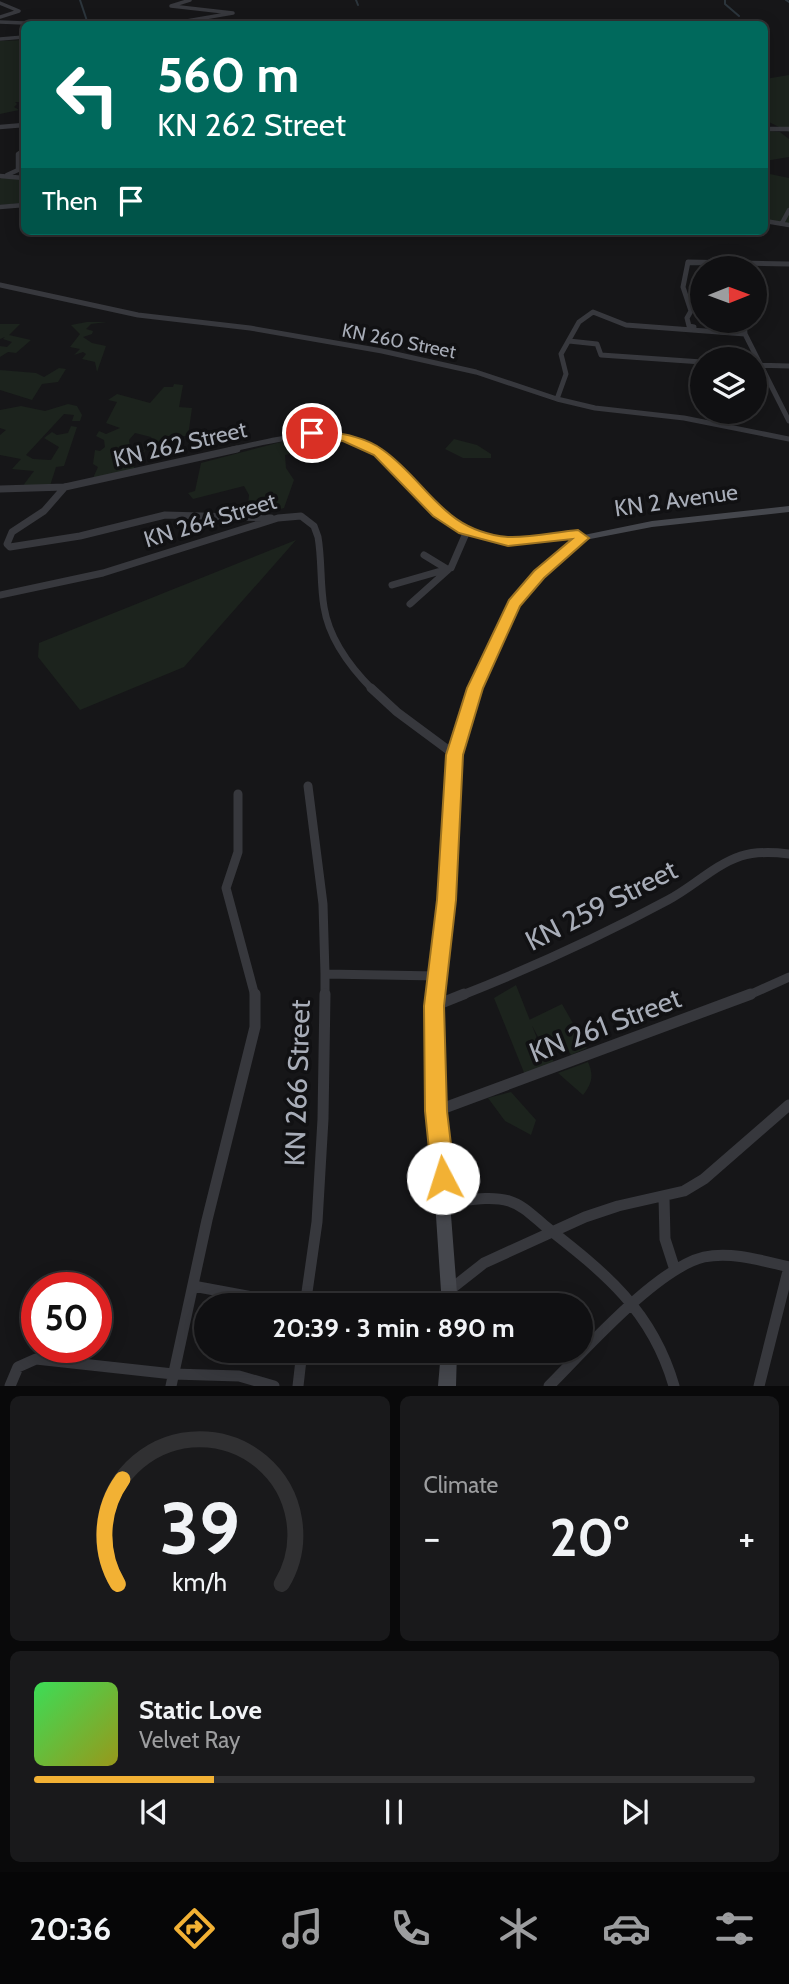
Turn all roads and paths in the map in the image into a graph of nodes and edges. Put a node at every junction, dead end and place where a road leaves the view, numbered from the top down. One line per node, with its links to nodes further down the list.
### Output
1 (190, 0): 5 (street)
2 (0, 3): 3 (street)
3 (0, 20): 4 (street)
4 (26, 21)
5 (186, 21)
6 (21, 37): 7 (street)
7 (0, 39)
8 (21, 125): 9 (street)
9 (0, 127)
10 (768, 129): 11 (street)
11 (789, 129)
12 (21, 152): 13 (street)
13 (7, 175): 14 (street); 15 (street)
14 (0, 176)
15 (21, 177)
16 (21, 205): 17 (street)
17 (0, 207)
18 (789, 211): 20 (street)
19 (768, 221): 20 (street)
20 (782, 223): 21 (street)
21 (789, 225)
22 (690, 262): 26 (street)
23 (767, 263): 24 (street)
24 (789, 264)
25 (0, 285): 36 (street, KN 260 Street)
26 (690, 309)
27 (690, 328): 30 (street)
28 (736, 333): 29 (street)
29 (745, 334): 31 (street)
30 (569, 341): 32 (street); 36 (street)
31 (750, 347)
32 (690, 361)
33 (767, 365): 34 (street)
34 (789, 366)
35 (767, 382): 37 (street)
36 (557, 399): 38 (street, KN 260 Street)
37 (789, 421)
38 (789, 439)
39 (65, 487): 40 (street, KN 262 Street); 42 (street); 43 (street, KN 262 Street)
40 (0, 489)
41 (789, 509): 44 (main road, KN 2 Avenue)
42 (278, 518): 48 (street, KN 264 Street); 50 (street, KN 264 Street)
43 (467, 531): 44 (street, KN 262 Street); 46 (street)
44 (582, 538): 50 (main road, KN 2 Avenue)
45 (424, 555): 46 (street)
46 (449, 569): 47 (street); 49 (street)
47 (392, 585)
48 (0, 595)
49 (410, 604)
50 (455, 755): 55 (main road, KN 2 Avenue)
51 (308, 786): 54 (street)
52 (238, 794): 65 (street)
53 (789, 854): 57 (street, KN 259 Street)
54 (325, 974): 55 (street, KN 266 Street); 68 (street, KN 266 Street)
55 (438, 976): 57 (main road, KN 2 Avenue)
56 (789, 977): 59 (street, KN 261 Street)
57 (434, 1006): 59 (main road, KN 2 Avenue)
58 (789, 1105): 60 (street)
59 (436, 1111): 61 (main road, KN 2 Avenue)
60 (664, 1197): 62 (street); 64 (street)
61 (445, 1203): 62 (street); 66 (main road, KN 2 Avenue)
62 (553, 1233): 66 (street); 70 (street)
63 (789, 1267): 64 (street); 80 (street)
64 (675, 1270): 70 (street)
65 (193, 1286): 67 (street); 73 (street)
66 (451, 1289): 69 (main road, KN 2 Avenue)
67 (232, 1293)
68 (306, 1293)
69 (451, 1293)
70 (636, 1304): 78 (street); 79 (street)
71 (301, 1363): 76 (street)
72 (448, 1363): 77 (main road)
73 (172, 1380): 74 (street); 75 (street)
74 (10, 1385)
75 (274, 1385)
76 (298, 1385)
77 (447, 1385)
78 (549, 1385)
79 (674, 1385)
80 (760, 1385)

